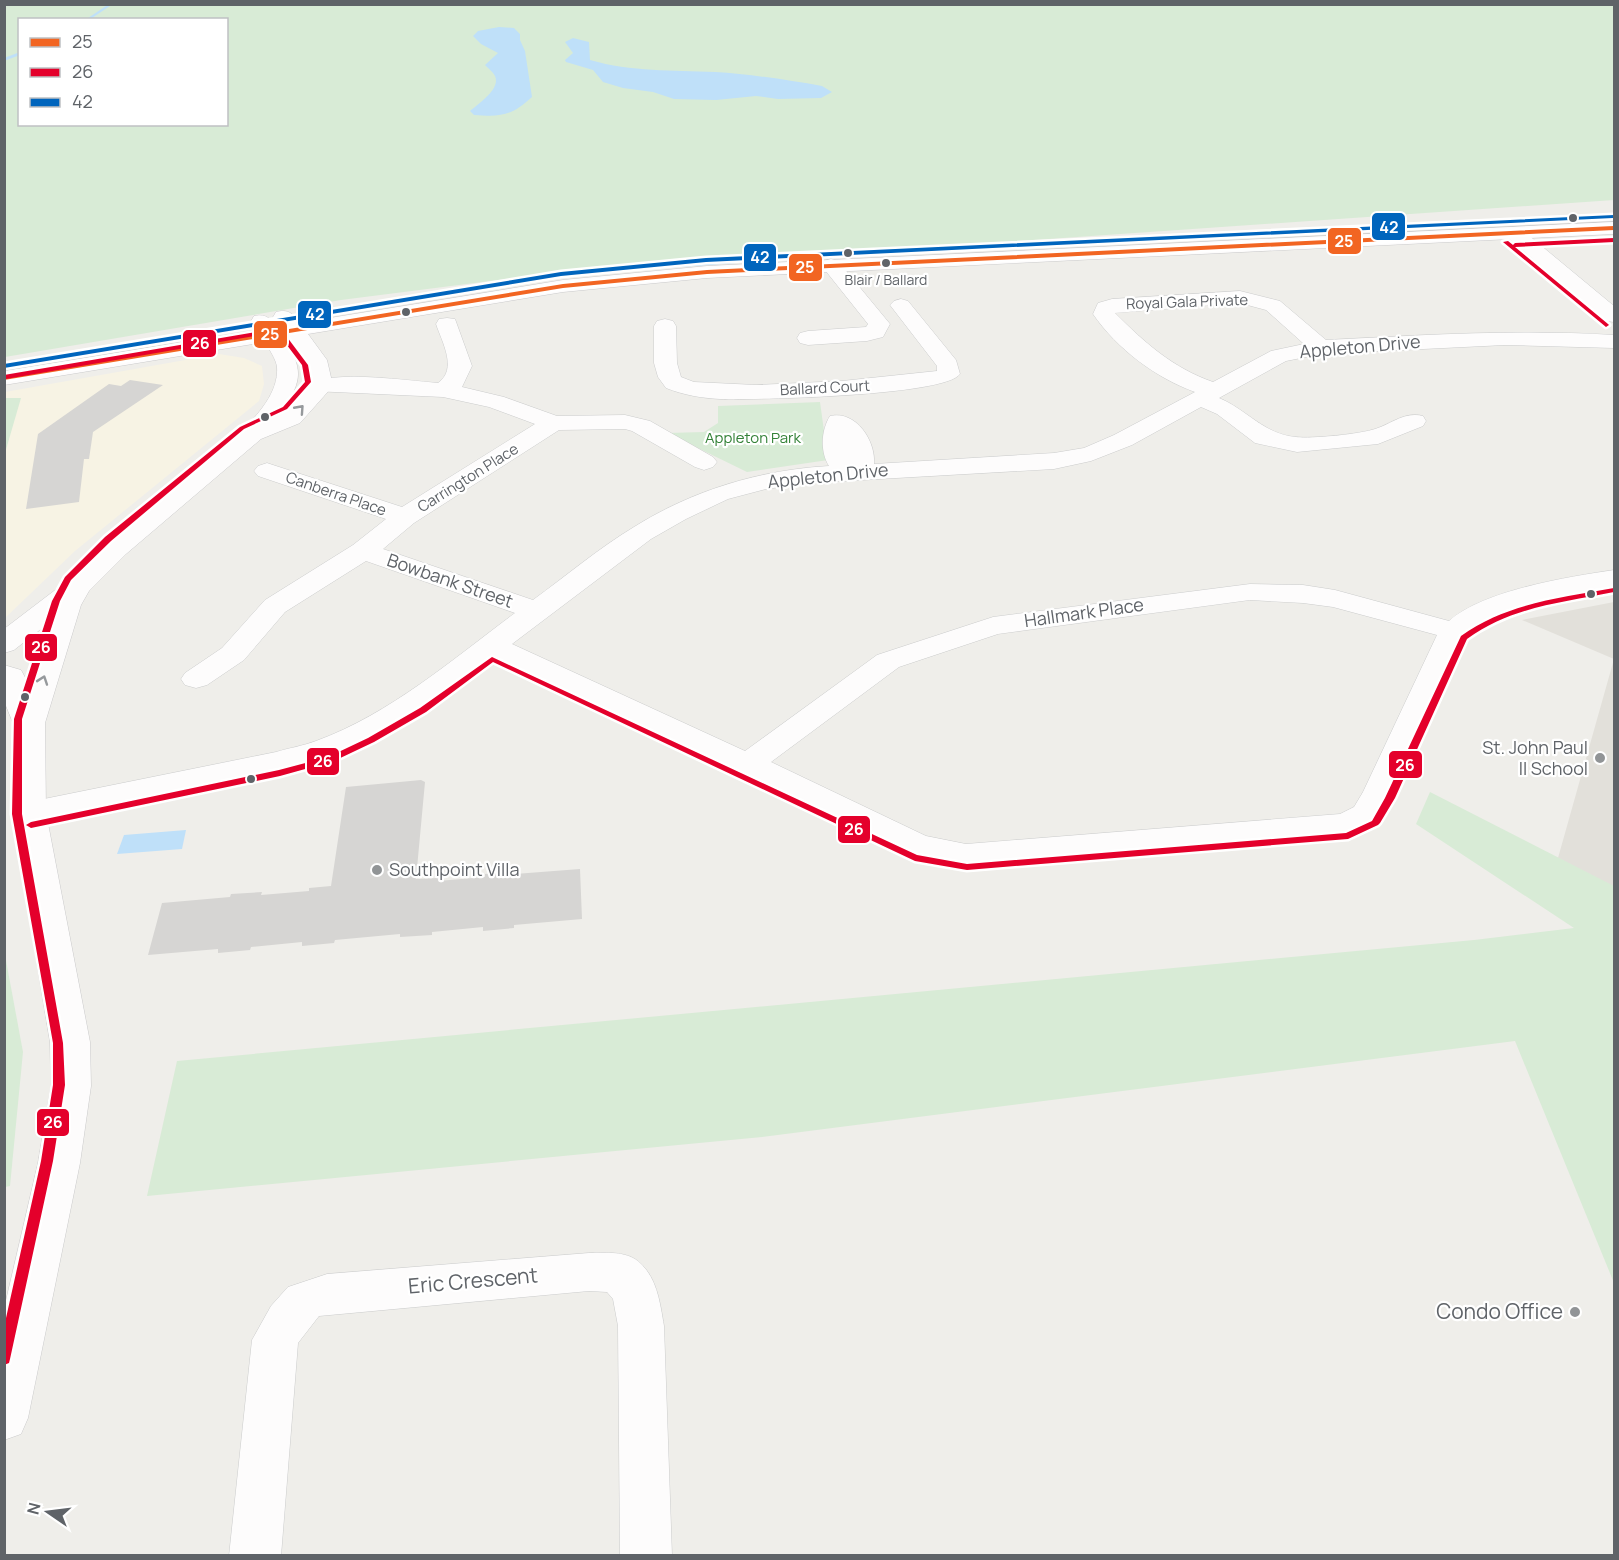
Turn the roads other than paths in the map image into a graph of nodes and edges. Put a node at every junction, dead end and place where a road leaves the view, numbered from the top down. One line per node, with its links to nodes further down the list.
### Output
1 (1614, 228): 2 (street)
2 (1514, 233): 3 (street); 6 (street)
3 (831, 265): 4 (street); 11 (street)
4 (563, 286): 7 (street); 9 (street)
5 (901, 305): 20 (street, Ballard Court)
6 (1614, 316)
7 (356, 320): 9 (street); 15 (street)
8 (447, 324): 21 (street)
9 (278, 325): 13 (street); 15 (street); 16 (street); 17 (street)
10 (665, 326): 20 (street, Ballard Court)
11 (808, 338)
12 (1614, 342): 14 (street, Appleton Drive)
13 (204, 344): 17 (street); 18 (street)
14 (1321, 347): 22 (street, Appleton Drive); 22 (street, Royal Gala Private)
15 (316, 360): 19 (street)
16 (4, 365)
17 (288, 366): 25 (street)
18 (4, 378)
19 (321, 386): 21 (street); 25 (street, one-way to 19)
20 (832, 389): 28 (street)
21 (444, 390): 24 (street)
22 (1206, 394): 23 (street); 28 (street, Appleton Drive)
23 (1414, 421)
24 (554, 423): 26 (street); 29 (street, Carrington Place)
25 (250, 437): 32 (street)
26 (704, 462)
27 (267, 471): 29 (street, Canberra Place)
28 (851, 472): 33 (street, Appleton Drive)
29 (405, 517): 30 (street, Carrington Place)
30 (363, 551): 33 (street, Bowbank Street); 38 (street, Carrington Place)
31 (1614, 578): 34 (street)
32 (77, 587): 35 (street); 39 (street, one-way to 32)
33 (537, 611): 36 (street, Appleton Drive)
34 (1454, 631): 40 (street, Hallmark Place); 40 (street)
35 (4, 644)
36 (491, 645): 40 (street); 41 (street, Appleton Drive)
37 (4, 674): 39 (street)
38 (196, 679)
39 (29, 723): 41 (street)
40 (748, 764)
41 (29, 813): 42 (street)
42 (4, 1418)
43 (255, 1556): 44 (street, Eric Crescent)
44 (646, 1556)

